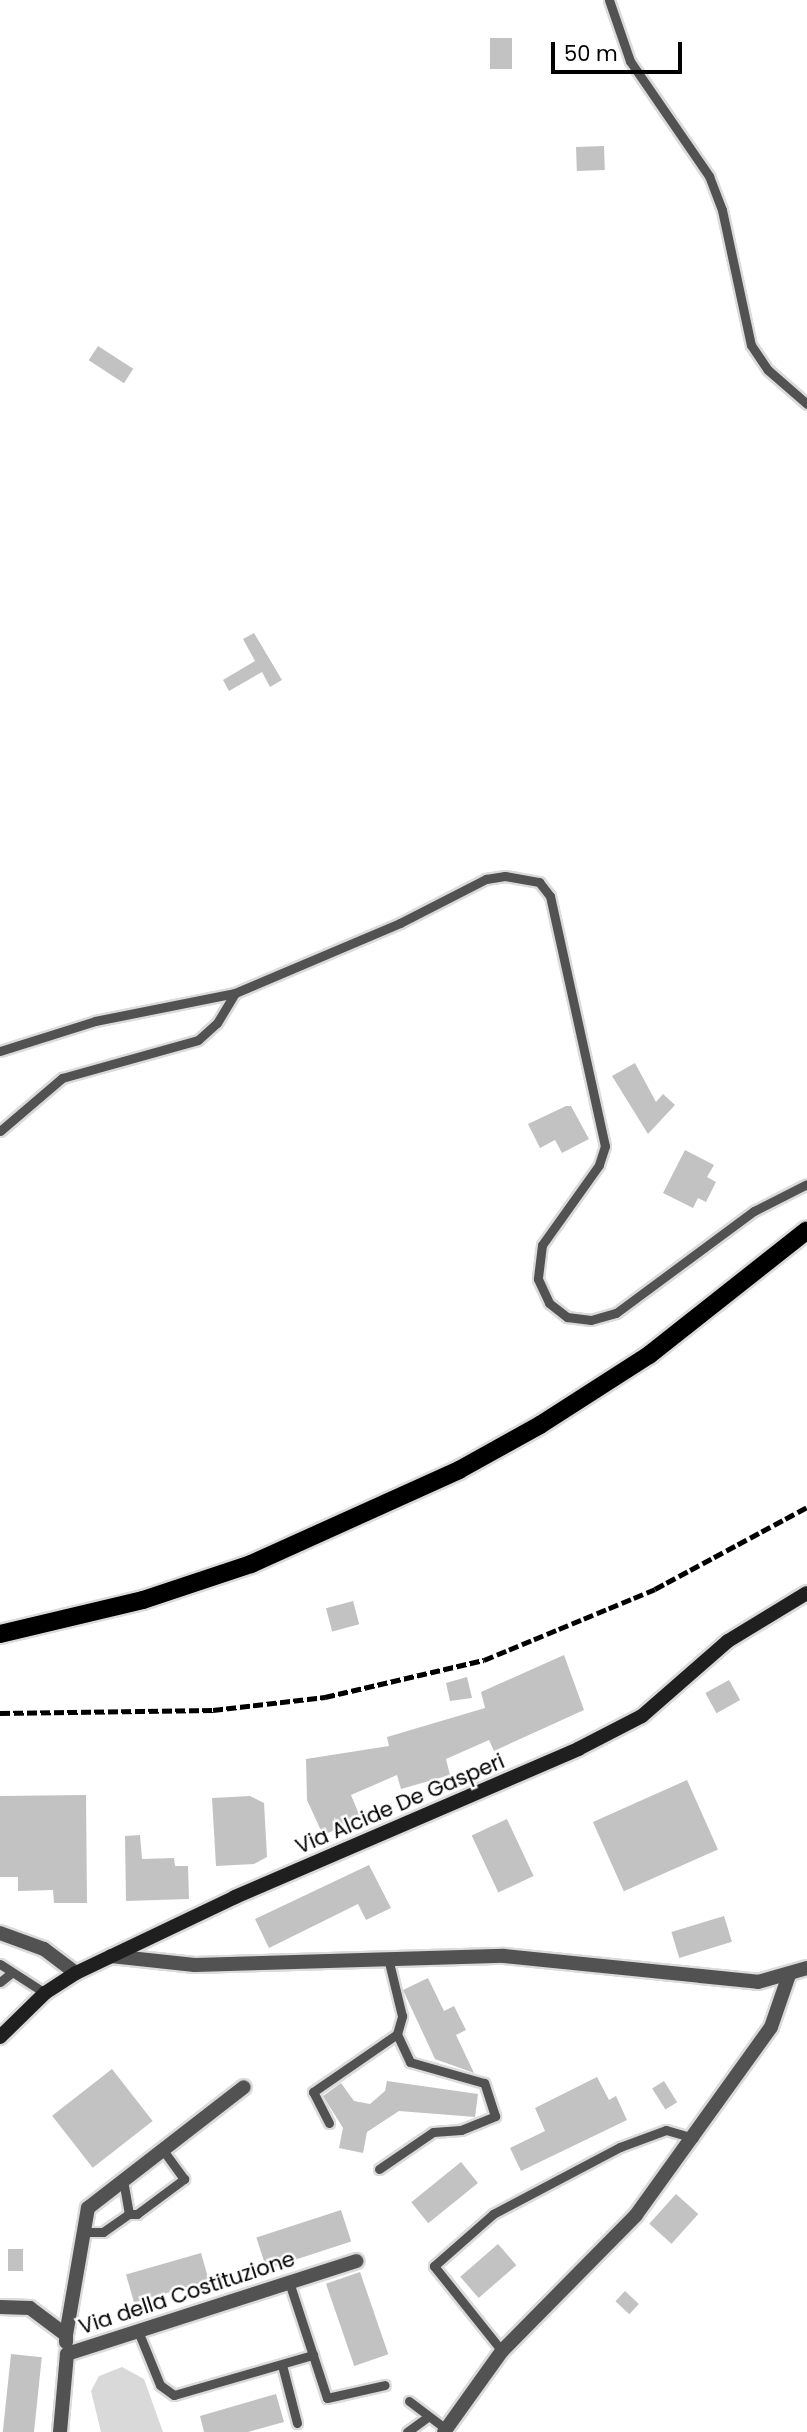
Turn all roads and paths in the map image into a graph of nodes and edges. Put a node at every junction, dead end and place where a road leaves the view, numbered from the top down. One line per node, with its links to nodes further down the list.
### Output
1 (609, 0): 2 (lane)
2 (807, 404)
3 (235, 993): 4 (lane); 5 (lane); 6 (lane)
4 (0, 1051)
5 (0, 1131)
6 (807, 1184)
7 (807, 1230): 9 (main road)
8 (807, 1592): 11 (main road, Via Alcide De Gasperi)
9 (0, 1634)
10 (0, 1933): 16 (street)
11 (111, 1956): 12 (street); 16 (main road, Via Alcide De Gasperi)
12 (388, 1958): 17 (street); 20 (lane)
13 (0, 1964): 15 (lane)
14 (807, 1968): 17 (street)
15 (11, 1973): 18 (lane); 19 (lane)
16 (76, 1973): 19 (main road, Via Alcide De Gasperi)
17 (789, 1975): 24 (street)
18 (0, 1982)
19 (45, 1993): 21 (main road, Via Alcide De Gasperi)
20 (397, 2034): 23 (lane); 26 (lane)
21 (0, 2037)
22 (244, 2088): 25 (street)
23 (329, 2123)
24 (694, 2138): 35 (street); 35 (lane)
25 (163, 2150): 27 (street); 28 (lane)
26 (379, 2169)
27 (123, 2181): 28 (lane); 29 (street)
28 (129, 2214): 29 (lane)
29 (85, 2232): 34 (street)
30 (356, 2261): 31 (street, Via della Costituzione)
31 (289, 2282): 33 (street, Via della Costituzione); 37 (lane)
32 (0, 2307): 34 (street)
33 (138, 2331): 36 (street, Via della Costituzione); 38 (lane)
34 (66, 2335): 36 (street)
35 (502, 2351): 43 (street)
36 (67, 2354): 44 (street, Via della Costituzione)
37 (313, 2355): 38 (lane); 39 (lane)
38 (282, 2365): 42 (lane)
39 (385, 2385)
40 (409, 2401): 41 (lane)
41 (428, 2417): 43 (lane); 45 (lane)
42 (297, 2423)
43 (445, 2430)
44 (60, 2432)
45 (407, 2432)

